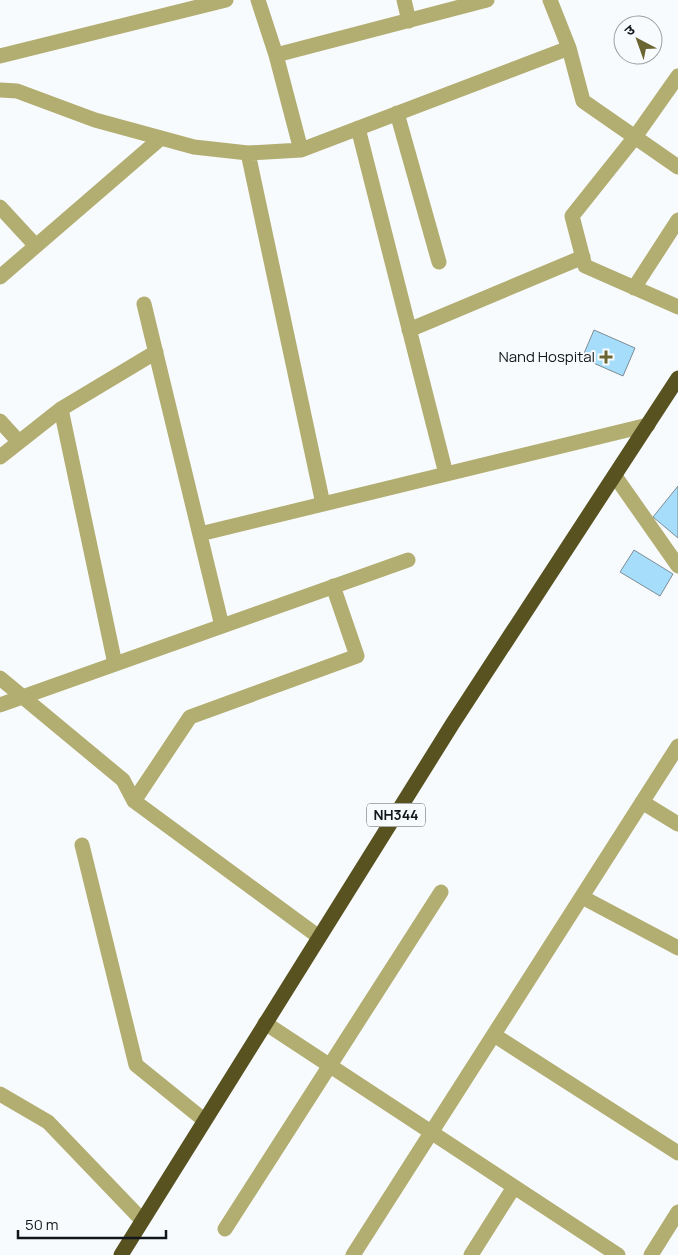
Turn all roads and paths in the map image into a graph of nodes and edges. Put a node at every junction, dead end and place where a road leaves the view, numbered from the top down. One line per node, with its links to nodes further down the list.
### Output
1 (226, 0): 8 (street)
2 (258, 0): 9 (street)
3 (404, 0): 6 (street)
4 (488, 0): 6 (street)
5 (550, 0): 7 (street)
6 (408, 21): 9 (street)
7 (569, 48): 12 (street); 14 (street)
8 (0, 56)
9 (276, 56): 16 (street)
10 (678, 76): 14 (street)
11 (2, 92): 15 (street)
12 (397, 113): 13 (street); 23 (street)
13 (358, 128): 16 (street); 28 (street)
14 (635, 137): 18 (street); 22 (street)
15 (162, 138): 17 (street); 21 (street)
16 (301, 150): 17 (street)
17 (248, 153): 38 (street)
18 (678, 167)
19 (0, 207): 21 (street)
20 (678, 220): 25 (street)
21 (36, 246): 24 (street)
22 (583, 257): 25 (street); 28 (street)
23 (439, 262)
24 (0, 277)
25 (634, 288): 27 (street)
26 (144, 304): 29 (street)
27 (678, 307)
28 (409, 330): 36 (street)
29 (156, 352): 31 (street); 39 (street)
30 (678, 378): 33 (highway, NH344)
31 (61, 409): 34 (street); 44 (street)
32 (0, 421): 34 (street)
33 (648, 425): 36 (street); 37 (highway, NH344)
34 (19, 442): 35 (street)
35 (0, 457)
36 (446, 474): 38 (street)
37 (615, 476): 41 (street); 55 (highway, NH344)
38 (323, 504): 39 (street)
39 (200, 534): 43 (street)
40 (408, 560): 42 (street)
41 (678, 566)
42 (334, 586): 43 (street); 49 (street)
43 (222, 626): 44 (street)
44 (115, 664): 46 (street)
45 (0, 678): 46 (street)
46 (24, 696): 47 (street); 49 (street)
47 (0, 705)
48 (678, 746): 50 (street)
49 (134, 802): 55 (street)
50 (642, 802): 51 (street); 54 (street)
51 (678, 824)
52 (82, 845): 61 (street)
53 (441, 892): 59 (street)
54 (582, 897): 56 (street); 58 (street)
55 (319, 937): 57 (highway, NH344)
56 (678, 948)
57 (265, 1023): 59 (street); 61 (highway, NH344)
58 (494, 1035): 62 (street); 63 (street)
59 (330, 1066): 62 (street); 67 (street)
60 (0, 1094): 66 (street)
61 (204, 1120): 66 (highway, NH344)
62 (431, 1132): 64 (street); 69 (street)
63 (678, 1153)
64 (514, 1187): 70 (street); 71 (street)
65 (678, 1212): 72 (street)
66 (142, 1220): 68 (highway, NH344)
67 (225, 1229)
68 (121, 1255)
69 (353, 1255)
70 (471, 1255)
71 (618, 1255)
72 (650, 1255)

